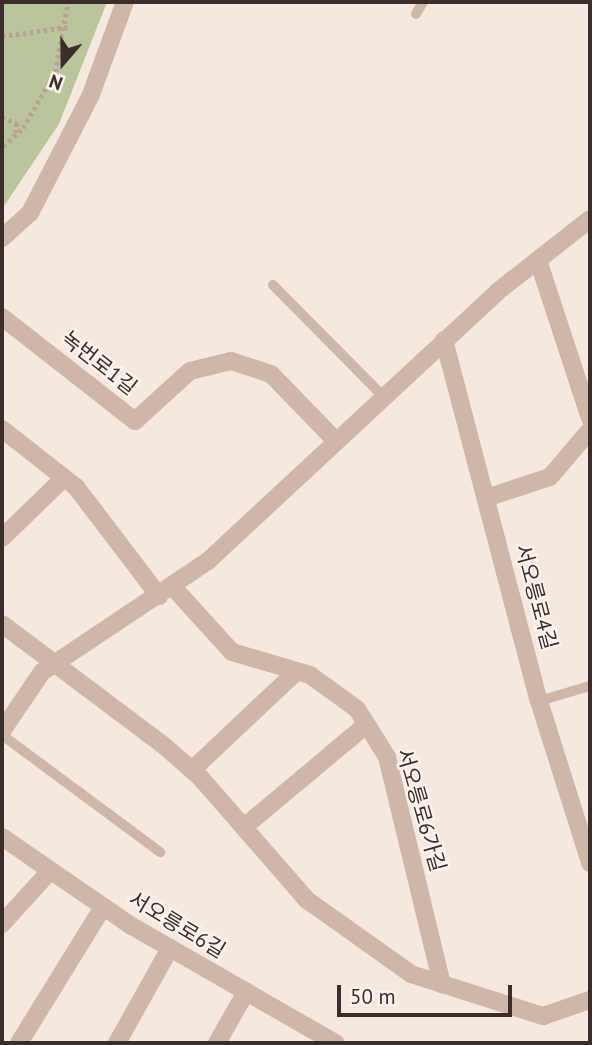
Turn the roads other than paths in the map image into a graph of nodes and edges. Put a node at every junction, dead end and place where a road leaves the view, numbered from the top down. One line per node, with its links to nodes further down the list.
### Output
1 (125, 2): 5 (street)
2 (423, 2): 3 (lane)
3 (416, 14)
4 (590, 219): 6 (street)
5 (2, 238)
6 (538, 260): 9 (street); 11 (street)
7 (273, 285): 10 (lane)
8 (2, 317): 14 (street, 녹번로1길)
9 (444, 340): 10 (street); 16 (street, 서오릉로4길)
10 (383, 397): 14 (street)
11 (590, 418)
12 (2, 429): 15 (street)
13 (590, 430): 16 (street)
14 (335, 440): 18 (street)
15 (64, 478): 17 (street); 18 (street)
16 (486, 498): 23 (street, 서오릉로4길)
17 (2, 538)
18 (166, 591): 20 (street); 21 (street, 서오릉로6가길)
19 (2, 624): 20 (street)
20 (55, 664): 25 (street); 26 (street)
21 (296, 672): 24 (street, 서오릉로6가길); 26 (street)
22 (590, 686): 23 (lane)
23 (539, 701): 30 (street, 서오릉로4길)
24 (366, 725): 27 (street); 35 (street, 서오릉로6가길)
25 (2, 733): 29 (lane)
26 (192, 770): 27 (street)
27 (244, 827): 35 (street)
28 (2, 836): 31 (street, 서오릉로6길)
29 (160, 852)
30 (590, 863)
31 (50, 871): 32 (street, 서오릉로6길); 33 (street)
32 (103, 907): 34 (street, 서오릉로6길); 39 (street)
33 (2, 924)
34 (170, 948): 36 (street, 서오릉로6길); 40 (street)
35 (442, 984): 37 (street)
36 (246, 992): 38 (street, 서오릉로6길); 41 (street)
37 (590, 1000)
38 (326, 1041)
39 (19, 1043)
40 (117, 1043)
41 (217, 1043)

